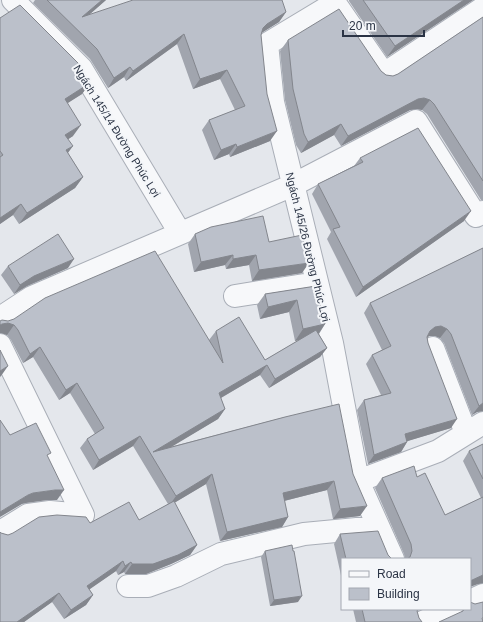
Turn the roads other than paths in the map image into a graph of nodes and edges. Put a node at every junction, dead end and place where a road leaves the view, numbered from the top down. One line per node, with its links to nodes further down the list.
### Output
1 (13, 0): 6 (lane, Ngách 145/14 Đường Phúc Lợi)
2 (334, 2): 3 (lane); 4 (lane, Ngách 145/26 Đường Phúc Lợi)
3 (483, 8)
4 (293, 185): 5 (lane); 6 (lane); 7 (lane, Ngách 145/26 Đường Phúc Lợi)
5 (483, 212)
6 (180, 233): 9 (lane)
7 (318, 283): 8 (lane); 13 (lane, Ngách 145/26 Đường Phúc Lợi)
8 (235, 296)
9 (0, 318)
10 (0, 345): 15 (lane)
11 (433, 348): 12 (lane)
12 (475, 428): 13 (lane)
13 (358, 481): 14 (lane, Ngách 145/26 Đường Phúc Lợi)
14 (378, 527): 16 (lane, Ngách 145/26 Đường Phúc Lợi); 17 (lane)
15 (0, 532)
16 (393, 558)
17 (128, 586)
18 (483, 595): 19 (lane)
19 (471, 601)
20 (417, 610): 22 (lane)
21 (449, 610): 22 (lane)
22 (423, 622)

